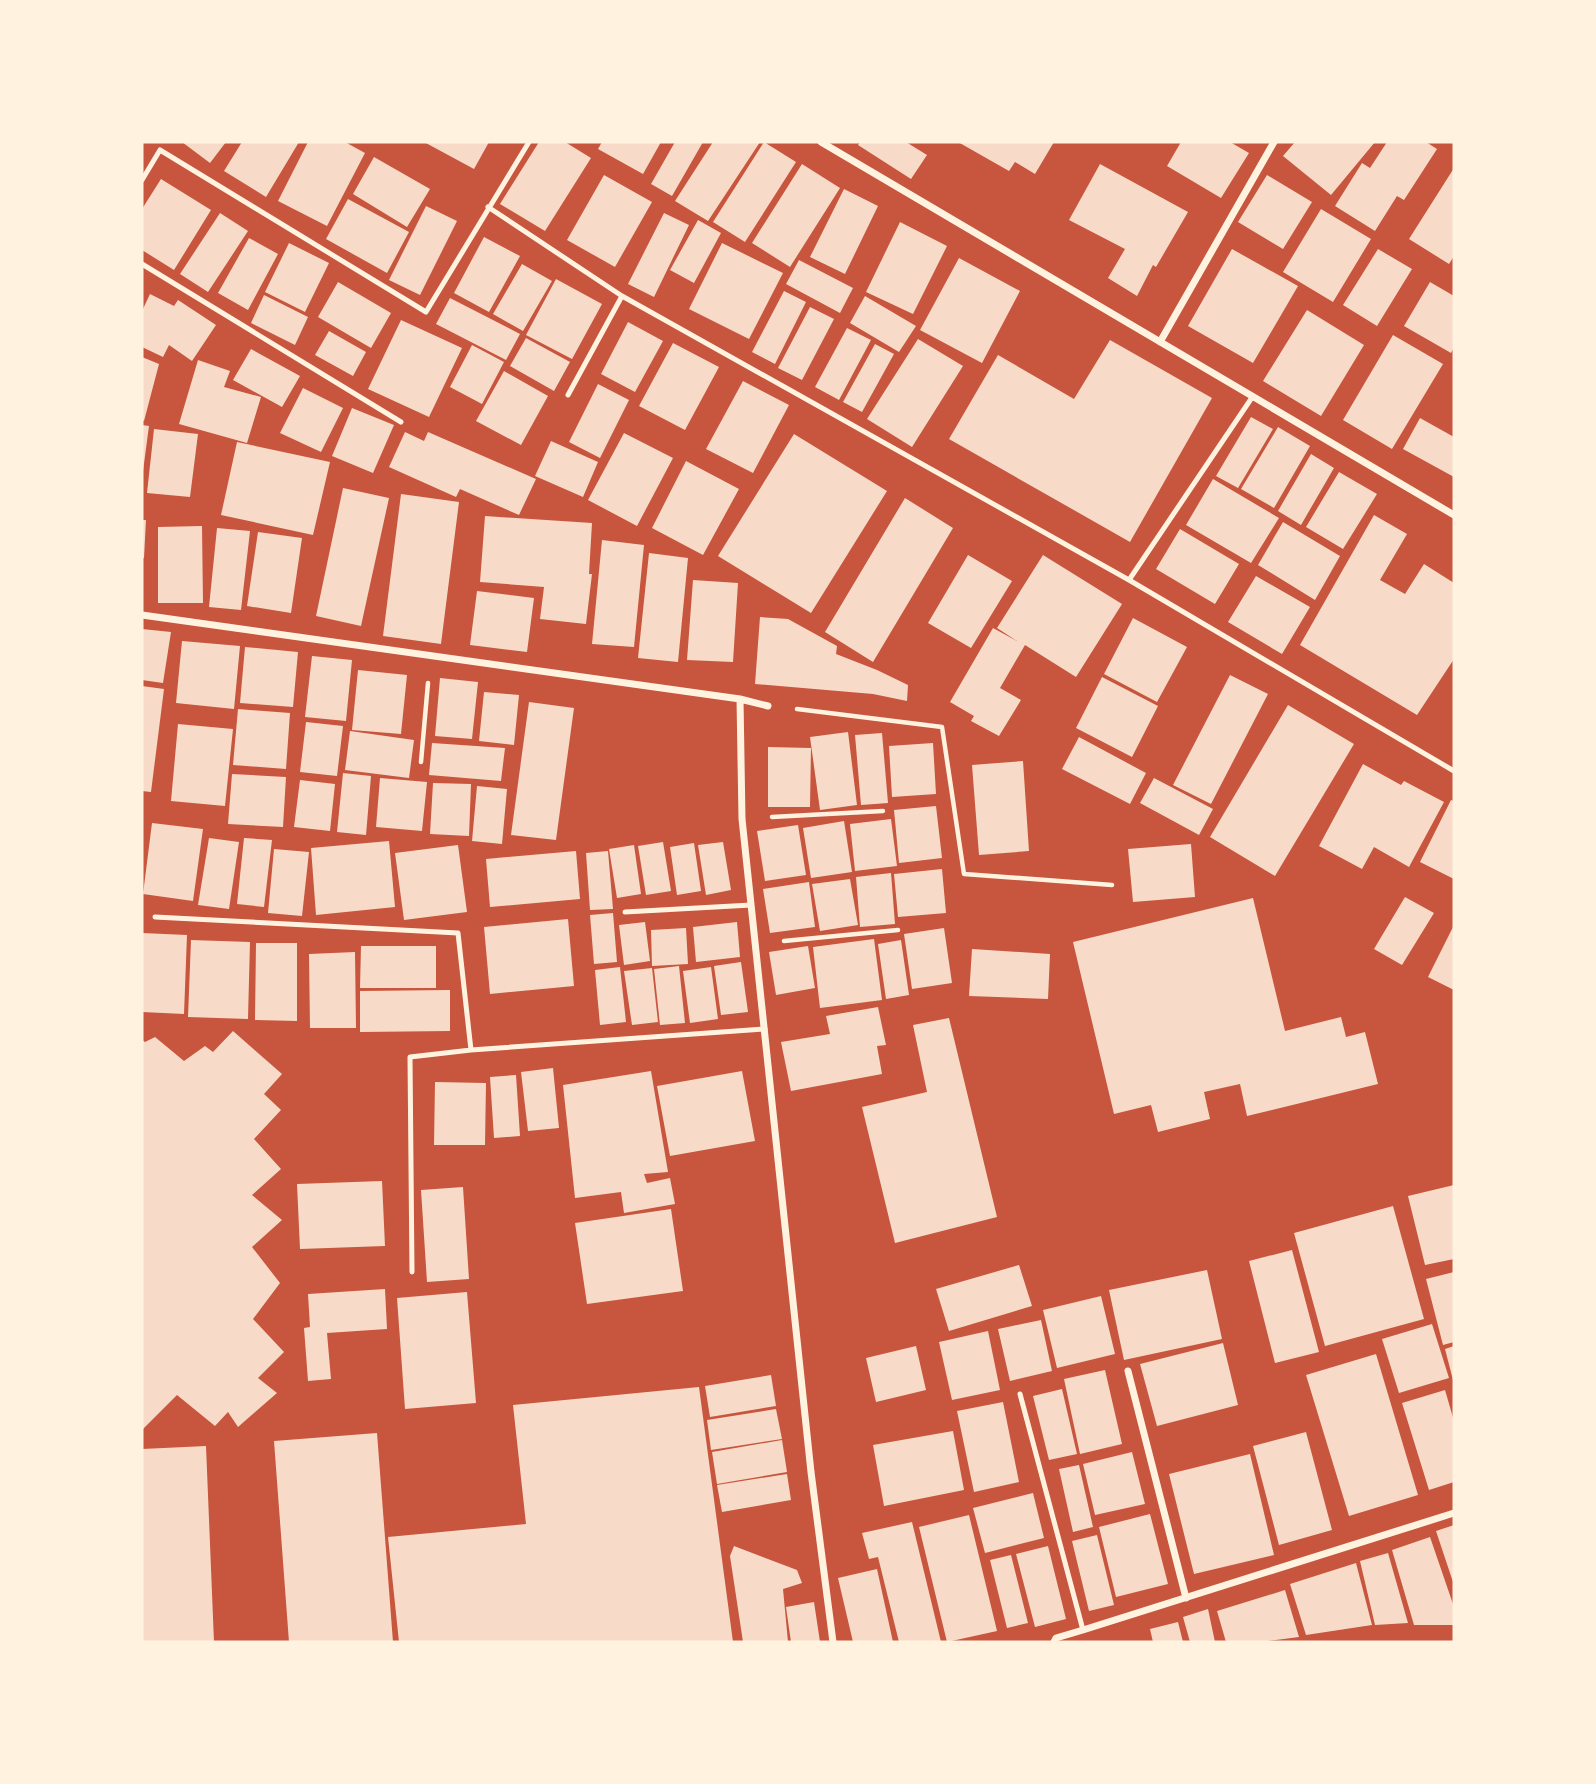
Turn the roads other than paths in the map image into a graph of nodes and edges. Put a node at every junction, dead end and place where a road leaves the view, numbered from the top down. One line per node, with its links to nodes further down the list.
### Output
1 (529, 142): 6 (lane)
2 (821, 142): 4 (street)
3 (1274, 142): 9 (street)
4 (834, 145): 9 (street)
5 (142, 180): 6 (lane)
6 (488, 207): 8 (lane)
7 (142, 264): 12 (lane)
8 (622, 296): 10 (lane); 14 (lane)
9 (1160, 342): 11 (street)
10 (568, 394)
11 (1253, 396): 13 (street); 14 (lane)
12 (401, 422)
13 (1454, 515)
14 (1129, 580): 18 (lane)
15 (142, 615): 16 (street)
16 (740, 699): 17 (street); 19 (street)
17 (768, 706)
18 (1454, 771)
19 (751, 905): 20 (lane); 22 (street)
20 (625, 912)
21 (155, 917): 23 (lane)
22 (765, 1029): 23 (lane); 30 (street)
23 (471, 1050): 24 (lane)
24 (412, 1272)
25 (1128, 1371): 28 (street)
26 (1020, 1394): 29 (lane)
27 (1454, 1513): 28 (street)
28 (1185, 1598): 29 (street)
29 (1083, 1630): 31 (street)
30 (833, 1642)
31 (1054, 1642)

